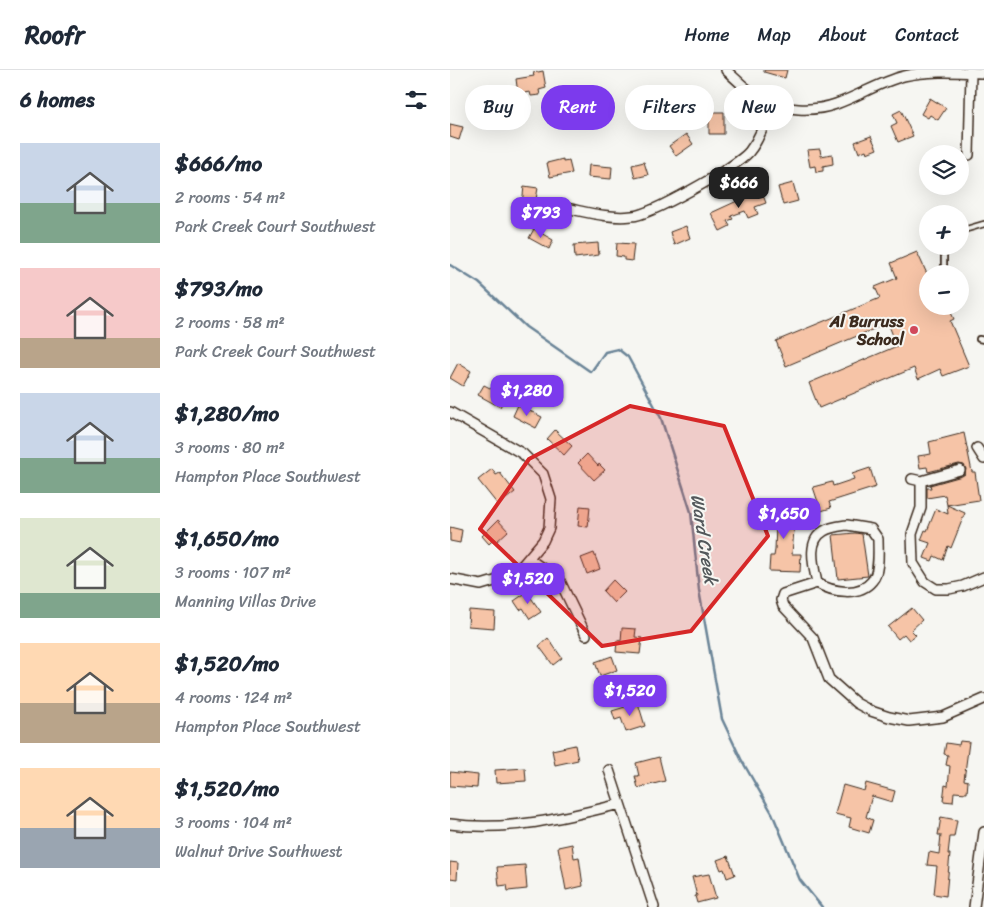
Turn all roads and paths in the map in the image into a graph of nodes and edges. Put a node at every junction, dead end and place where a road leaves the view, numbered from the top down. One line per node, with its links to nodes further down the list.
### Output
1 (726, 70): 4 (street)
2 (971, 72): 3 (street); 5 (street); 7 (street)
3 (984, 73)
4 (744, 85)
5 (794, 108)
6 (762, 130): 8 (street)
7 (969, 155)
8 (560, 207)
9 (984, 224): 10 (lane)
10 (969, 228)
11 (450, 412): 15 (street)
12 (977, 448): 13 (street)
13 (984, 459)
14 (960, 470): 16 (street)
15 (529, 559): 17 (street); 19 (street)
16 (984, 576)
17 (450, 579)
18 (817, 583): 18 (street); 20 (street)
19 (586, 635)
20 (984, 699)
21 (608, 770): 22 (street)
22 (620, 804): 23 (street); 25 (street)
23 (450, 824)
24 (984, 832): 26 (street)
25 (654, 907)
26 (974, 907)

